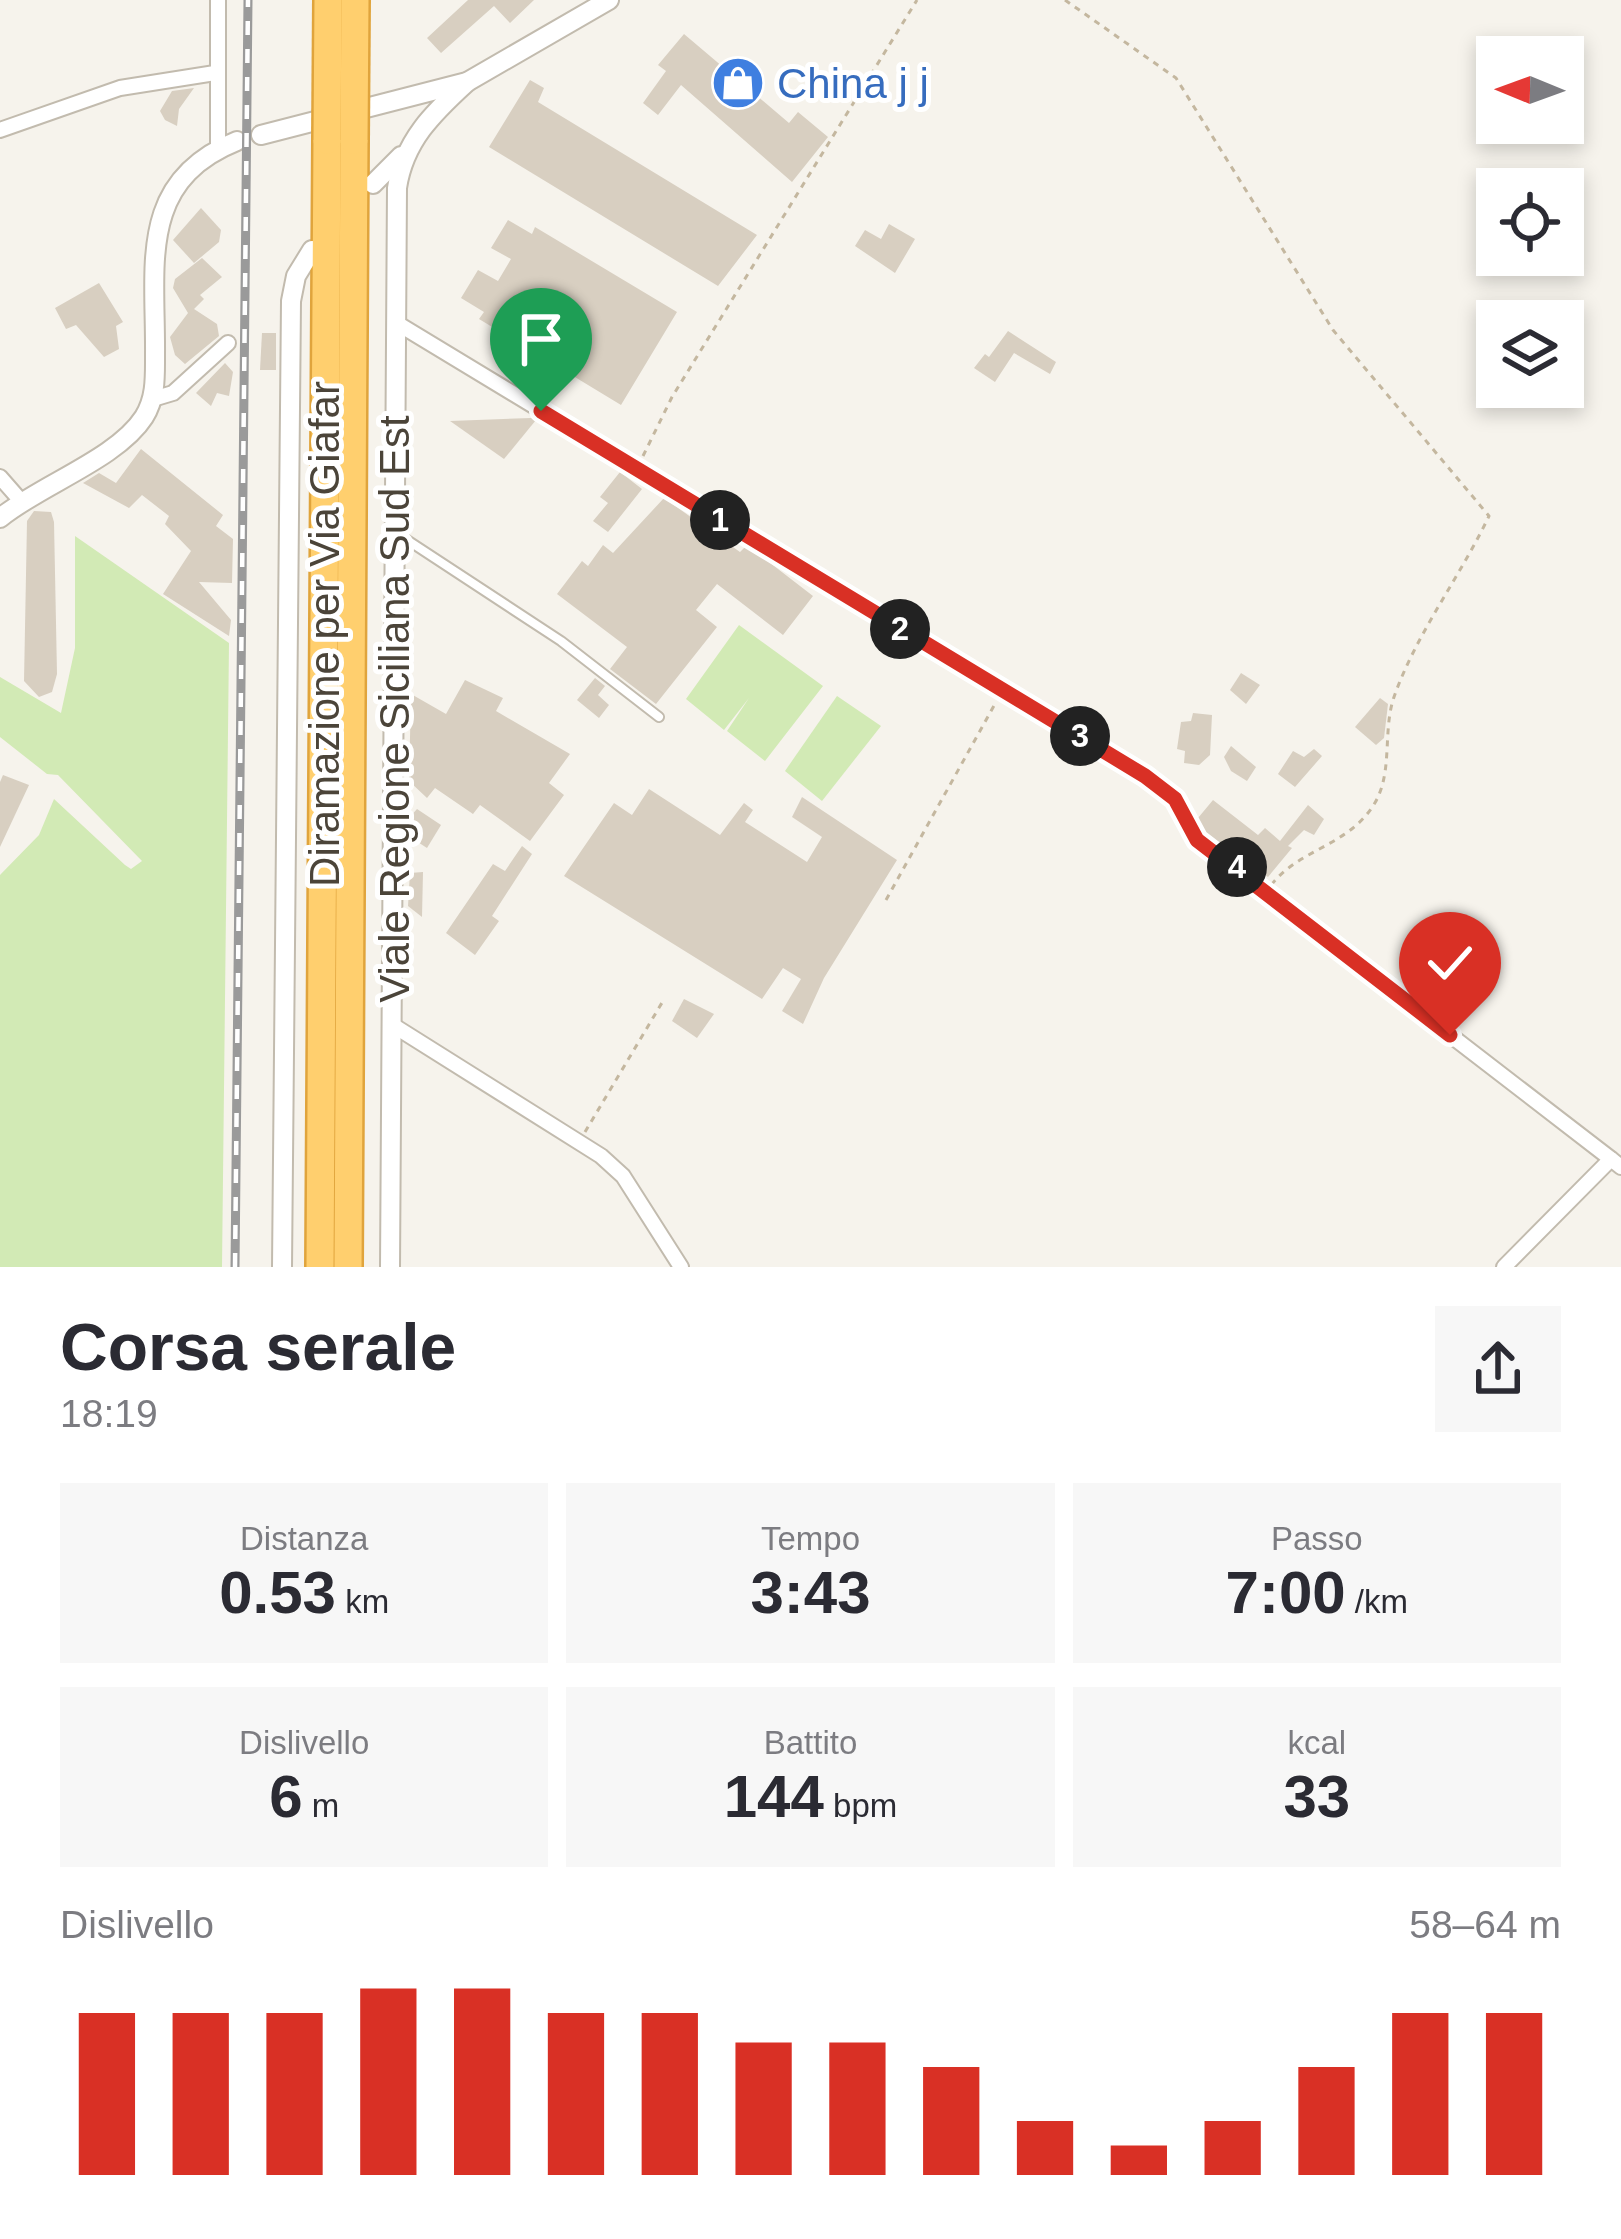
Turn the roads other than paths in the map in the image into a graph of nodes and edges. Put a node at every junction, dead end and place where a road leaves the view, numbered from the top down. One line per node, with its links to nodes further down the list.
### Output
1 (218, 0): 5 (street)
2 (328, 0): 9 (highway, Diramazione per Via Giafar, bridge)
3 (355, 0): 9 (highway, Diramazione per Via Giafar, bridge)
4 (609, 0): 6 (street)
5 (215, 73): 7 (street); 11 (street)
6 (467, 82): 8 (street); 12 (street, Viale Regione Siciliana Sud Est)
7 (0, 130)
8 (261, 135)
9 (341, 140): 26 (highway, Diramazione per Via Giafar); 27 (highway, Diramazione per Via Giafar)
10 (237, 141): 11 (street)
11 (218, 149): 17 (street)
12 (405, 152): 13 (street, Viale Regione Siciliana Sud Est); 15 (street, Viale Regione Siciliana Sud Est)
13 (373, 184)
14 (312, 250): 25 (street)
15 (395, 322): 21 (street, Viale Regione Siciliana Sud Est); 24 (street)
16 (228, 343): 17 (street)
17 (153, 400): 19 (street)
18 (0, 477): 19 (street)
19 (21, 500): 20 (street)
20 (0, 518)
21 (397, 534): 22 (lane); 23 (street, Viale Regione Siciliana Sud Est)
22 (659, 717)
23 (392, 1024): 28 (street, Viale Regione Siciliana Sud Est); 29 (street)
24 (1616, 1163): 30 (street)
25 (282, 1267)
26 (320, 1267)
27 (348, 1267)
28 (390, 1267)
29 (682, 1267)
30 (1504, 1267)

